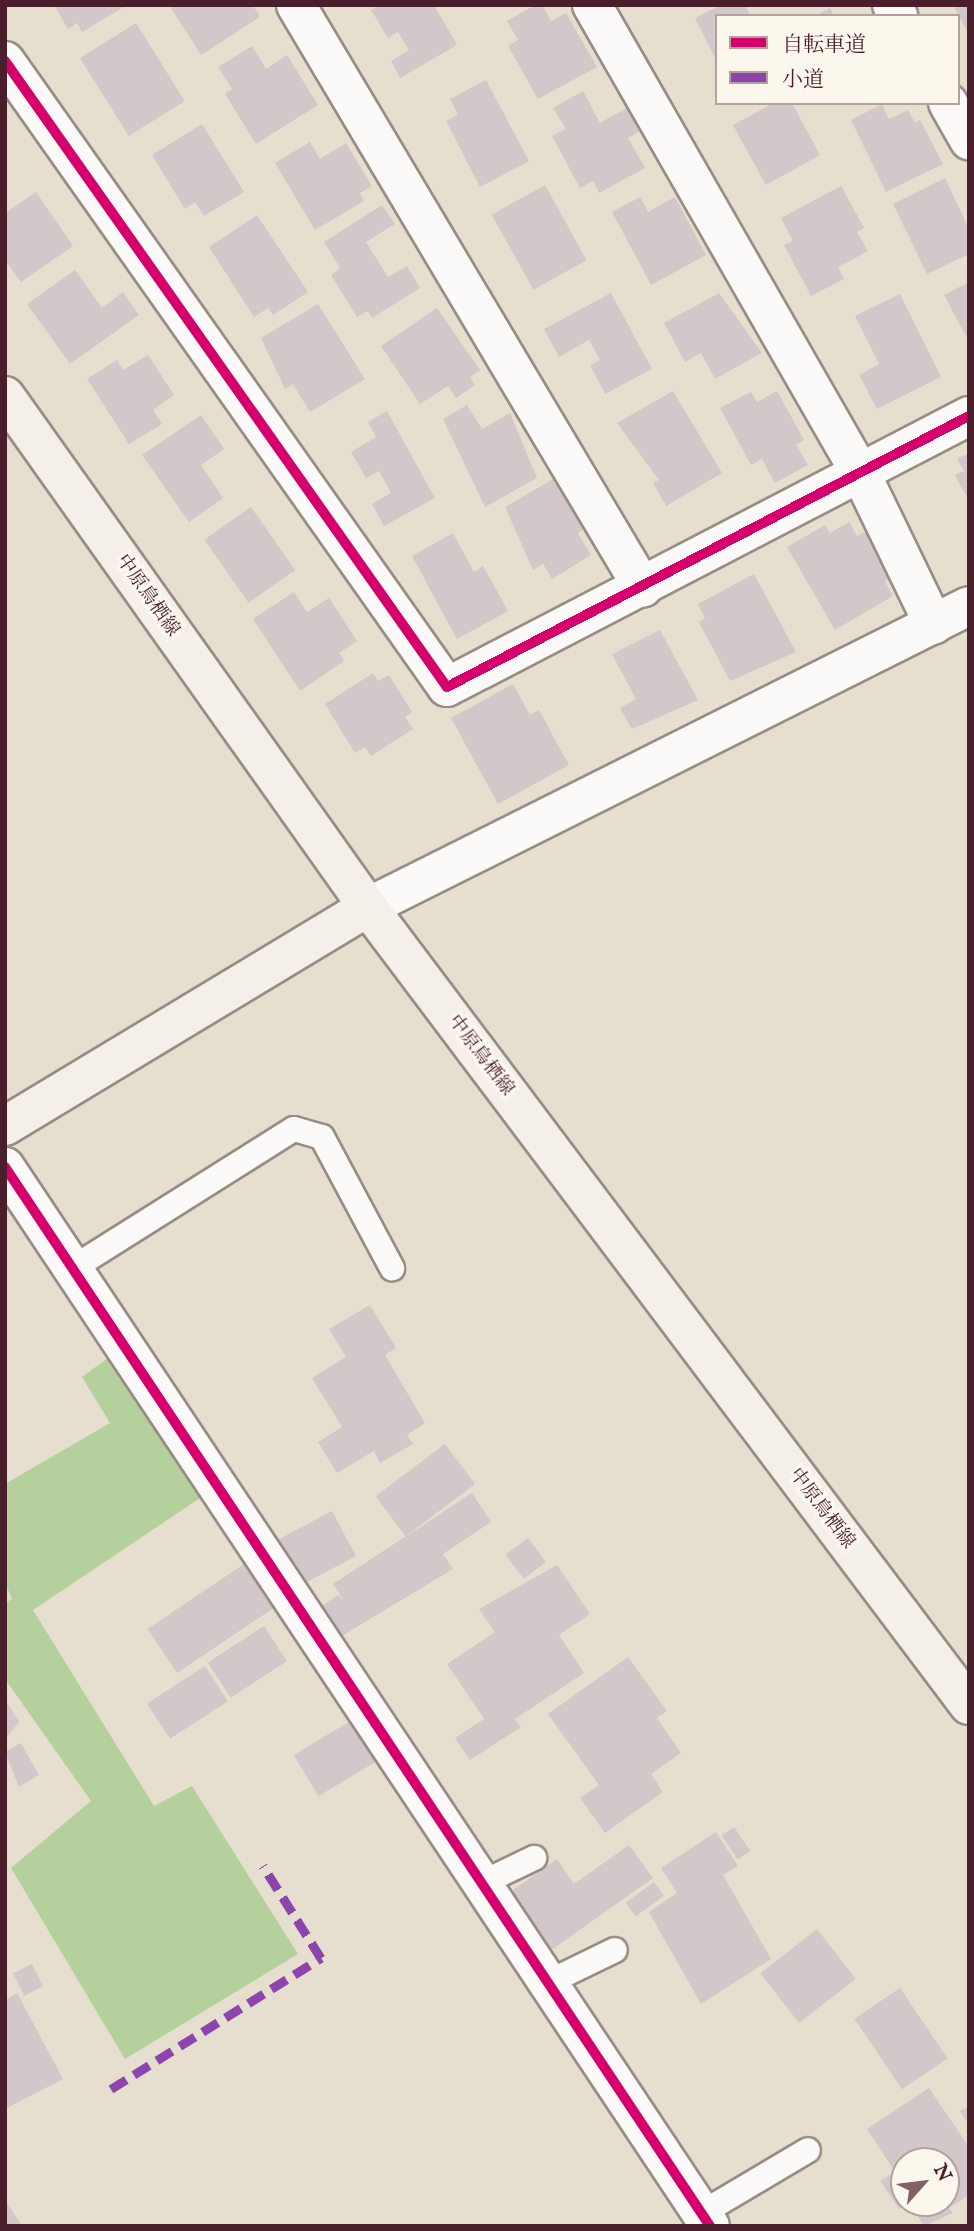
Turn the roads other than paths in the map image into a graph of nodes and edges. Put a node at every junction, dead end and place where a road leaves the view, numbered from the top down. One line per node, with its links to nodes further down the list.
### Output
1 (296, 5): 9 (street)
2 (592, 5): 8 (street)
3 (5, 61): 9 (street)
4 (949, 105): 5 (street)
5 (969, 140)
6 (5, 396): 12 (main road, 中原鳥栖線)
7 (969, 416): 8 (street)
8 (862, 477): 9 (street); 11 (street)
9 (643, 588)
10 (969, 606): 11 (street)
11 (934, 625): 12 (street)
12 (368, 907): 13 (main road); 17 (main road, 中原鳥栖線)
13 (5, 1126)
14 (5, 1167): 15 (street)
15 (73, 1268): 16 (lane); 19 (street)
16 (392, 1268)
17 (969, 1705)
18 (534, 1858): 19 (lane)
19 (482, 1883): 21 (street)
20 (615, 1950): 21 (lane)
21 (549, 1982): 23 (street)
22 (808, 2150): 23 (lane)
23 (706, 2220)

